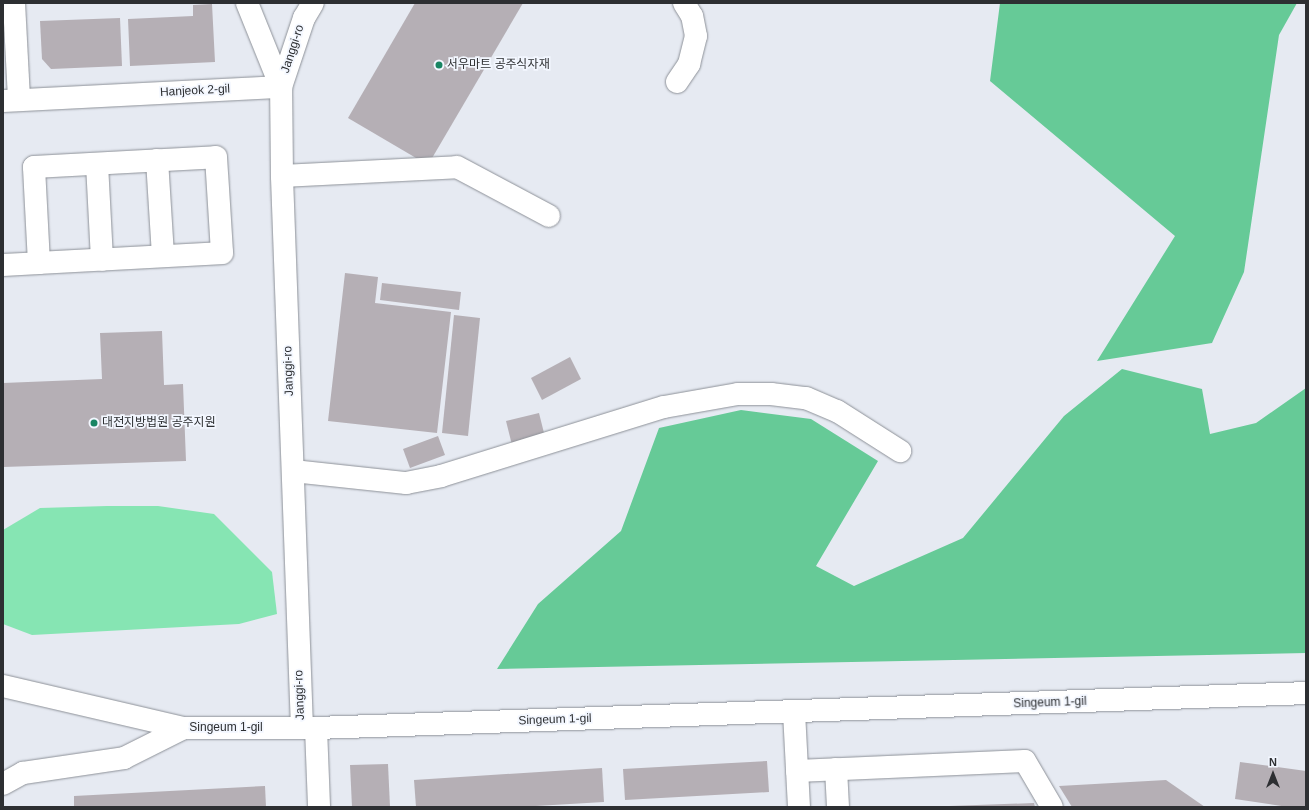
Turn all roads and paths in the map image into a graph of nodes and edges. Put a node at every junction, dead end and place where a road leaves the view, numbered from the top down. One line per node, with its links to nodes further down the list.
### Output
1 (14, 3): 7 (street, Hanjeok 2-gil)
2 (247, 3): 6 (street)
3 (684, 3): 5 (street)
4 (304, 8): 6 (street, Janggi-ro)
5 (677, 82)
6 (281, 87): 7 (street, Hanjeok 2-gil); 10 (street, Janggi-ro)
7 (11, 100)
8 (158, 160): 9 (street); 12 (street); 12 (street)
9 (96, 164): 13 (street); 14 (street)
10 (282, 176): 11 (street); 17 (street, Janggi-ro)
11 (549, 216)
12 (163, 256): 13 (street)
13 (102, 260): 14 (street)
14 (39, 263): 15 (street)
15 (3, 265)
16 (900, 451): 17 (street)
17 (293, 471): 22 (street, Janggi-ro)
18 (3, 686): 21 (street)
19 (1306, 693): 20 (street, Singeum 1-gil)
20 (794, 712): 22 (street, Singeum 1-gil); 24 (street)
21 (184, 728): 22 (street, Singeum 1-gil); 25 (street, Singeum 1-gil)
22 (309, 728): 26 (street)
23 (836, 769): 24 (street); 28 (street); 29 (street)
24 (797, 771): 27 (street)
25 (3, 784)
26 (319, 807)
27 (799, 807)
28 (838, 807)
29 (1052, 807)

